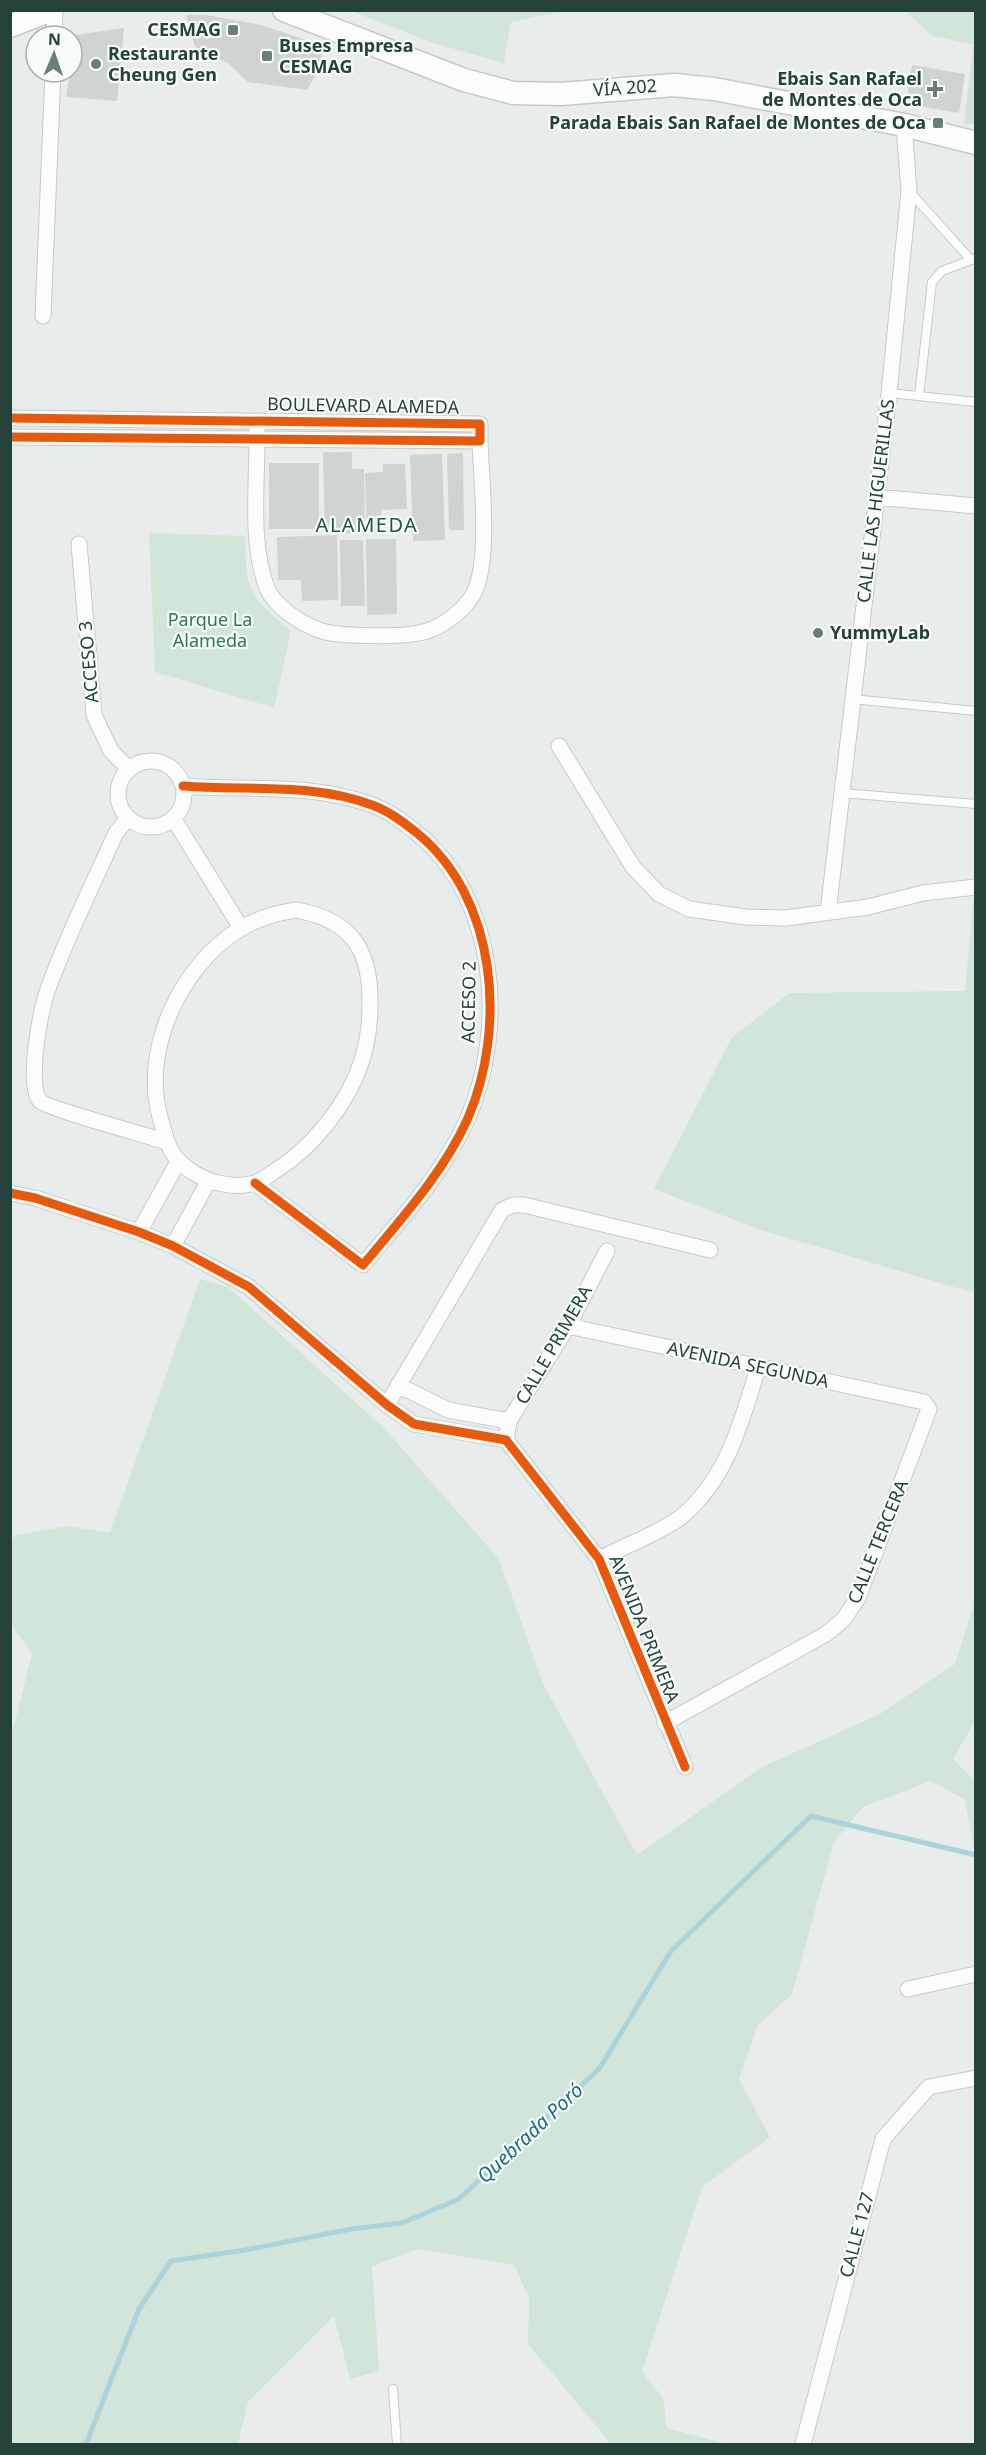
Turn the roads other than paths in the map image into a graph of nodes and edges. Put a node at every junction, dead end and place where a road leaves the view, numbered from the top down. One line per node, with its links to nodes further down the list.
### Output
1 (53, 10): 3 (main road)
2 (284, 10): 5 (main road, VÍA 202)
3 (10, 26)
4 (53, 84): 9 (street)
5 (904, 125): 6 (main road, VÍA 202); 7 (street, CALLE LAS HIGUERILLAS)
6 (975, 143)
7 (909, 191): 8 (lane); 10 (street, CALLE LAS HIGUERILLAS)
8 (973, 259): 11 (lane)
9 (43, 316)
10 (889, 393): 11 (lane); 20 (street, CALLE LAS HIGUERILLAS)
11 (920, 396): 12 (lane)
12 (975, 402)
13 (10, 418): 14 (street, BOULEVARD ALAMEDA)
14 (90, 419): 15 (street, BOULEVARD ALAMEDA); 17 (street)
15 (257, 421): 18 (street); 19 (street, BOULEVARD ALAMEDA)
16 (10, 437): 17 (street, BOULEVARD ALAMEDA)
17 (90, 438): 18 (street, BOULEVARD ALAMEDA)
18 (257, 439): 19 (street, BOULEVARD ALAMEDA); 19 (street)
19 (480, 441)
20 (876, 497): 21 (street); 23 (street, CALLE LAS HIGUERILLAS)
21 (975, 507)
22 (79, 544): 26 (street, ACCESO 3)
23 (852, 699): 24 (lane); 28 (street, CALLE LAS HIGUERILLAS)
24 (975, 711)
25 (559, 746): 33 (street)
26 (129, 769): 27 (street); 30 (street)
27 (183, 786): 31 (street); 38 (street, ACCESO 2)
28 (842, 793): 29 (lane); 33 (street, CALLE LAS HIGUERILLAS)
29 (975, 804)
30 (128, 818): 31 (street); 35 (street)
31 (173, 818): 34 (street)
32 (975, 887): 33 (street)
33 (828, 912)
34 (241, 928): 35 (street); 38 (street)
35 (167, 1142): 36 (street)
36 (177, 1162): 37 (street); 40 (street)
37 (208, 1182): 38 (street); 41 (street)
38 (255, 1183)
39 (10, 1193): 40 (street)
40 (139, 1232): 41 (street)
41 (173, 1246): 47 (street)
42 (710, 1250): 46 (street)
43 (606, 1251): 44 (street, CALLE PRIMERA)
44 (568, 1326): 45 (street, AVENIDA SEGUNDA); 49 (street, CALLE PRIMERA)
45 (758, 1368): 48 (street, AVENIDA SEGUNDA); 51 (street)
46 (398, 1385): 47 (street); 49 (street)
47 (387, 1405): 50 (street)
48 (928, 1405): 52 (street, CALLE TERCERA)
49 (509, 1421): 50 (street, CALLE PRIMERA)
50 (506, 1440): 51 (street, AVENIDA PRIMERA)
51 (599, 1559): 52 (street, AVENIDA PRIMERA)
52 (665, 1723): 53 (street, AVENIDA PRIMERA)
53 (685, 1767)
54 (975, 1974): 55 (street)
55 (908, 1989)
56 (975, 2078): 59 (street, CALLE 127)
57 (393, 2389): 58 (lane)
58 (397, 2445)
59 (803, 2445)

